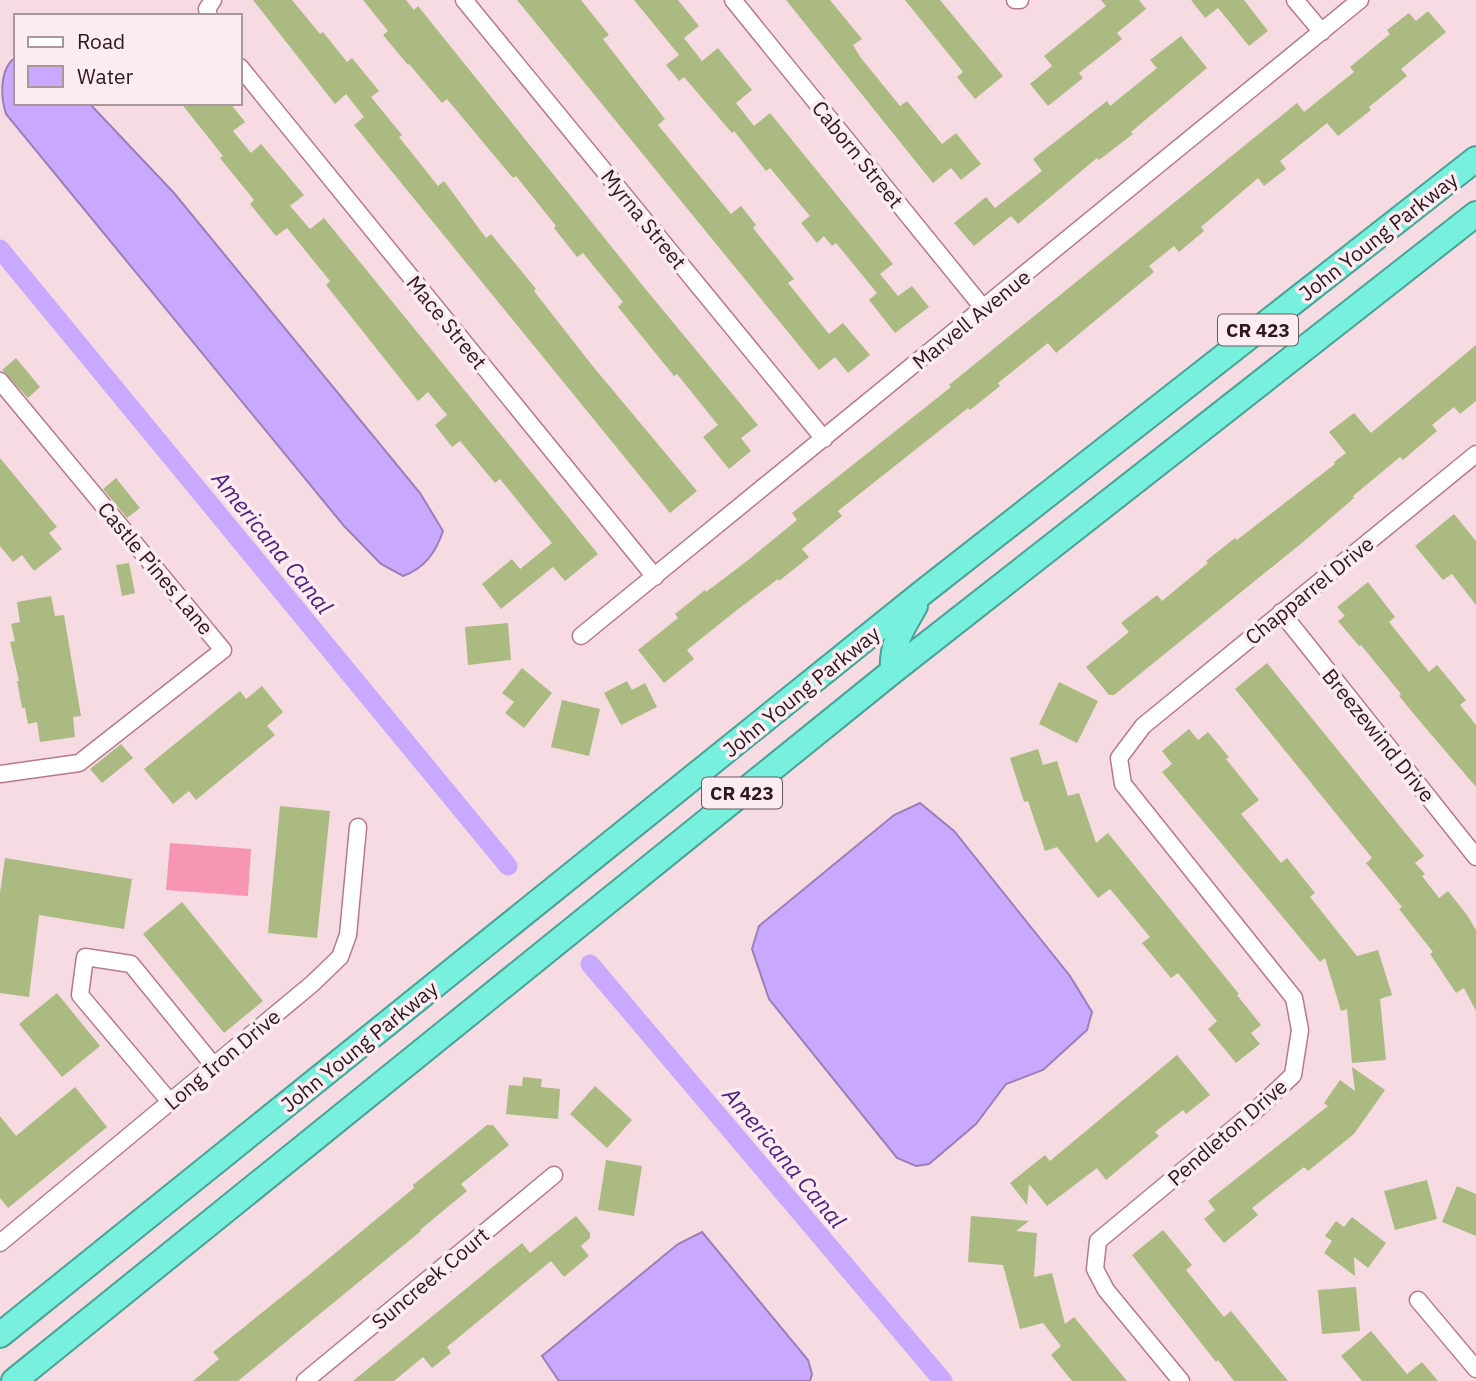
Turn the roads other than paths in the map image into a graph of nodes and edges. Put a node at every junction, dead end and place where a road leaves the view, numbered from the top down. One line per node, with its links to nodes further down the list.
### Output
1 (464, 0): 11 (street, Myrna Street)
2 (733, 0): 9 (street, Caborn Street)
3 (1295, 0): 5 (street)
4 (1360, 0): 5 (street, Marvell Avenue)
5 (1322, 32): 9 (street, Marvell Avenue)
6 (242, 69): 13 (street, Mace Street)
7 (1476, 159): 14 (highway, John Young Parkway / CR 423)
8 (1476, 214): 17 (highway, John Young Parkway / CR 423)
9 (984, 309): 11 (street, Marvell Avenue)
10 (0, 381): 19 (street, Castle Pines Lane)
11 (824, 439): 13 (street, Marvell Avenue)
12 (1473, 462): 15 (street, Chapparrel Drive)
13 (655, 577): 16 (street, Marvell Avenue)
14 (922, 593): 17 (highway); 27 (highway, John Young Parkway / CR 423)
15 (1281, 612): 18 (street, Chapparrel Drive); 21 (street, Breezewind Drive)
16 (581, 636)
17 (893, 671): 29 (highway, John Young Parkway / CR 423)
18 (1143, 726): 31 (street, Pendleton Drive)
19 (0, 774)
20 (358, 827): 22 (street, Long Iron Drive)
21 (1476, 857)
22 (214, 1066): 23 (street, Long Iron Drive); 23 (street)
23 (171, 1102): 25 (street, Long Iron Drive)
24 (554, 1175): 30 (street, Suncreek Court)
25 (0, 1243)
26 (1418, 1300): 28 (street)
27 (0, 1335)
28 (1476, 1369)
29 (14, 1381)
30 (305, 1381)
31 (1181, 1381)

